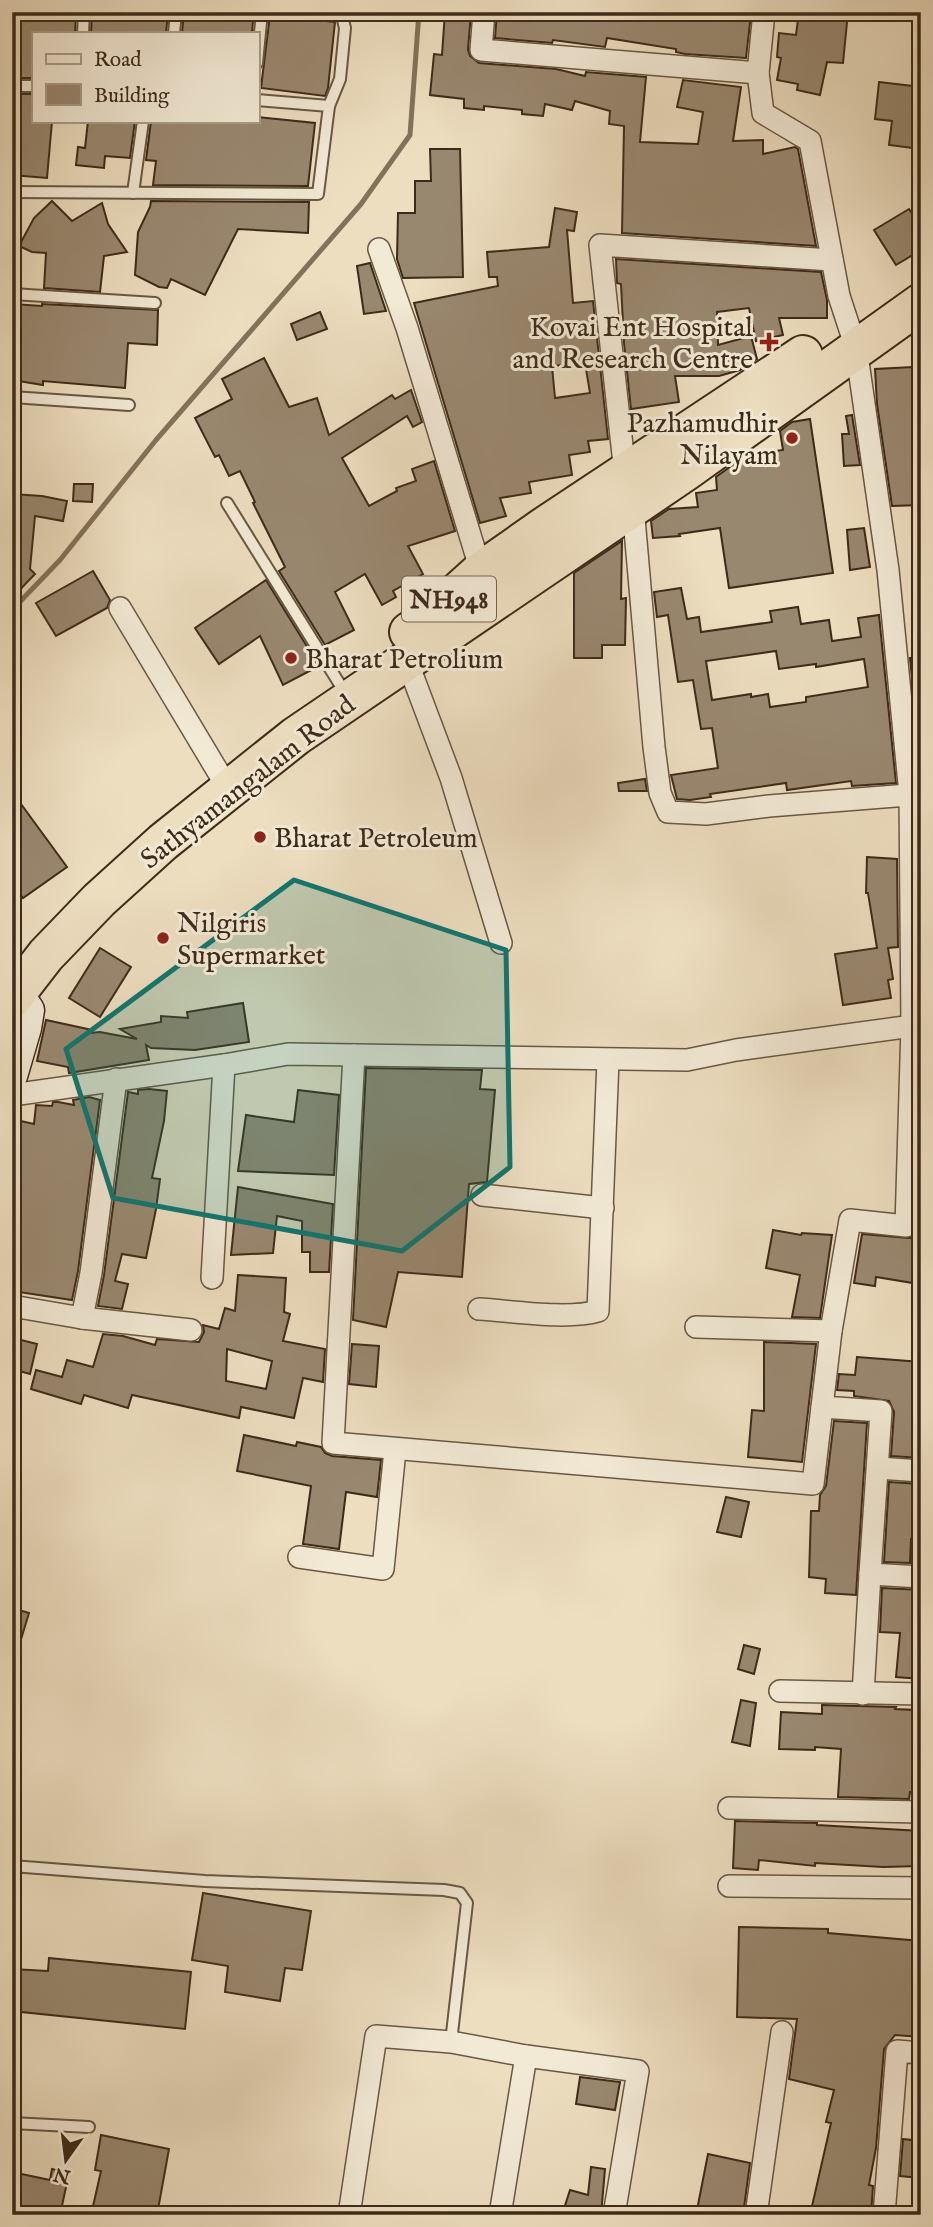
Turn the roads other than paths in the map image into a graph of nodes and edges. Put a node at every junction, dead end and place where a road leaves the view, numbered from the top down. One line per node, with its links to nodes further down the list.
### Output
1 (84, 12): 7 (lane)
2 (176, 12): 8 (lane)
3 (262, 12): 9 (lane)
4 (341, 12): 14 (lane)
5 (484, 12): 10 (street)
6 (764, 12): 10 (street)
7 (83, 32)
8 (174, 32)
9 (259, 43)
10 (758, 73): 19 (street)
11 (12, 86): 12 (lane)
12 (32, 86)
13 (259, 100): 14 (lane)
14 (329, 106): 17 (lane)
15 (143, 122): 17 (lane)
16 (12, 192): 17 (lane)
17 (133, 193)
18 (379, 249): 29 (street)
19 (832, 260): 24 (street); 27 (street)
20 (921, 275): 24 (highway, NH948)
21 (12, 294): 22 (lane)
22 (155, 303)
23 (921, 303): 24 (highway, NH948)
24 (852, 337): 27 (highway, NH948); 34 (street)
25 (12, 397): 26 (lane)
26 (129, 405)
27 (629, 490): 29 (highway, NH948); 31 (highway, Sathyamangalam Road / NH948); 34 (street)
28 (227, 503): 32 (lane)
29 (481, 571): 32 (highway, NH948)
30 (120, 608): 33 (street)
31 (407, 661): 35 (street); 36 (highway, Sathyamangalam Road / NH948)
32 (339, 683): 33 (highway, NH948)
33 (220, 775): 36 (highway, NH948)
34 (915, 794): 37 (street)
35 (501, 943)
36 (14, 985): 41 (street)
37 (916, 1025): 39 (street); 46 (street)
38 (354, 1055): 39 (street); 40 (street); 55 (street)
39 (607, 1060): 45 (street)
40 (224, 1065): 42 (street); 47 (street)
41 (12, 1076)
42 (116, 1079): 43 (street); 50 (street)
43 (12, 1095)
44 (482, 1195): 45 (street)
45 (603, 1208): 49 (street)
46 (913, 1227): 53 (street)
47 (212, 1278)
48 (12, 1306): 50 (street)
49 (479, 1309)
50 (82, 1318): 52 (street)
51 (696, 1327): 53 (street)
52 (191, 1330)
53 (831, 1331): 54 (street)
54 (822, 1406): 55 (street); 56 (street)
55 (395, 1450): 58 (street)
56 (878, 1468): 57 (street); 59 (street)
57 (921, 1471)
58 (299, 1558)
59 (870, 1574): 60 (street); 62 (street)
60 (921, 1577)
61 (780, 1691): 62 (street)
62 (863, 1694): 63 (street)
63 (921, 1694)
64 (729, 1808): 65 (street)
65 (921, 1812)
66 (12, 1866): 70 (lane)
67 (729, 1886): 68 (street)
68 (921, 1888)
69 (782, 2032): 78 (street)
70 (451, 2042): 72 (street); 75 (street)
71 (921, 2053): 79 (street)
72 (526, 2056): 76 (street); 77 (street)
73 (12, 2123): 74 (lane)
74 (89, 2127)
75 (349, 2215)
76 (500, 2215)
77 (614, 2215)
78 (756, 2215)
79 (884, 2215)

